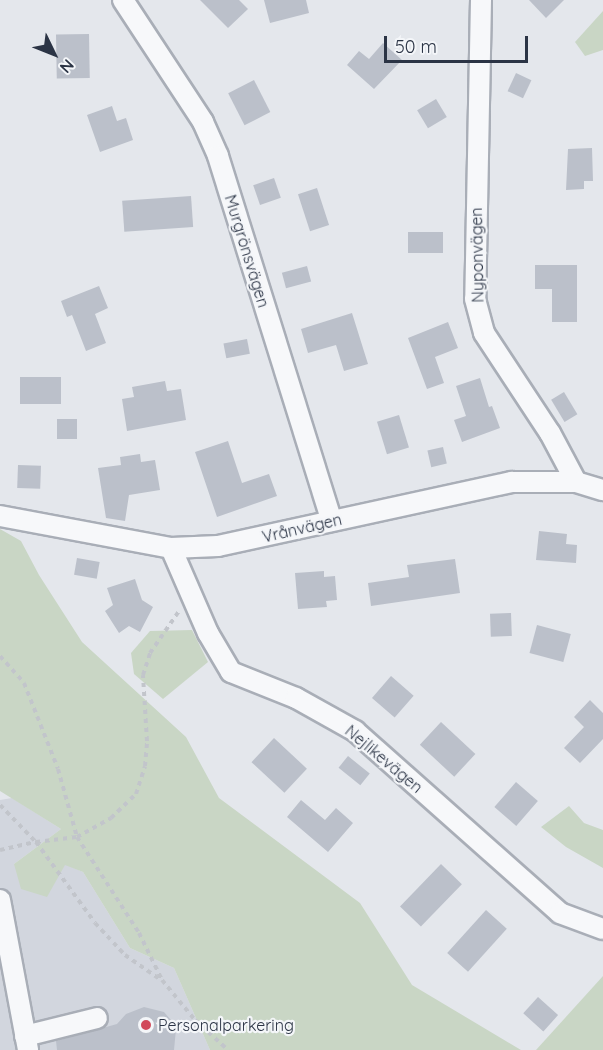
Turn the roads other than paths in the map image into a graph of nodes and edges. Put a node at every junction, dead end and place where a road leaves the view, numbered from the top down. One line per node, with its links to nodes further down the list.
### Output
1 (123, 0): 6 (street, Murgrönsvägen)
2 (481, 0): 3 (street, Nyponvägen)
3 (576, 482): 4 (street, Vrånvägen); 6 (street, Vrånvägen)
4 (603, 490)
5 (0, 516): 7 (street, Vrånvägen)
6 (332, 521): 7 (street, Vrånvägen)
7 (171, 548): 9 (street, Nejlikevägen)
8 (0, 900): 11 (street)
9 (603, 929)
10 (97, 1018): 11 (street)
11 (27, 1043)

